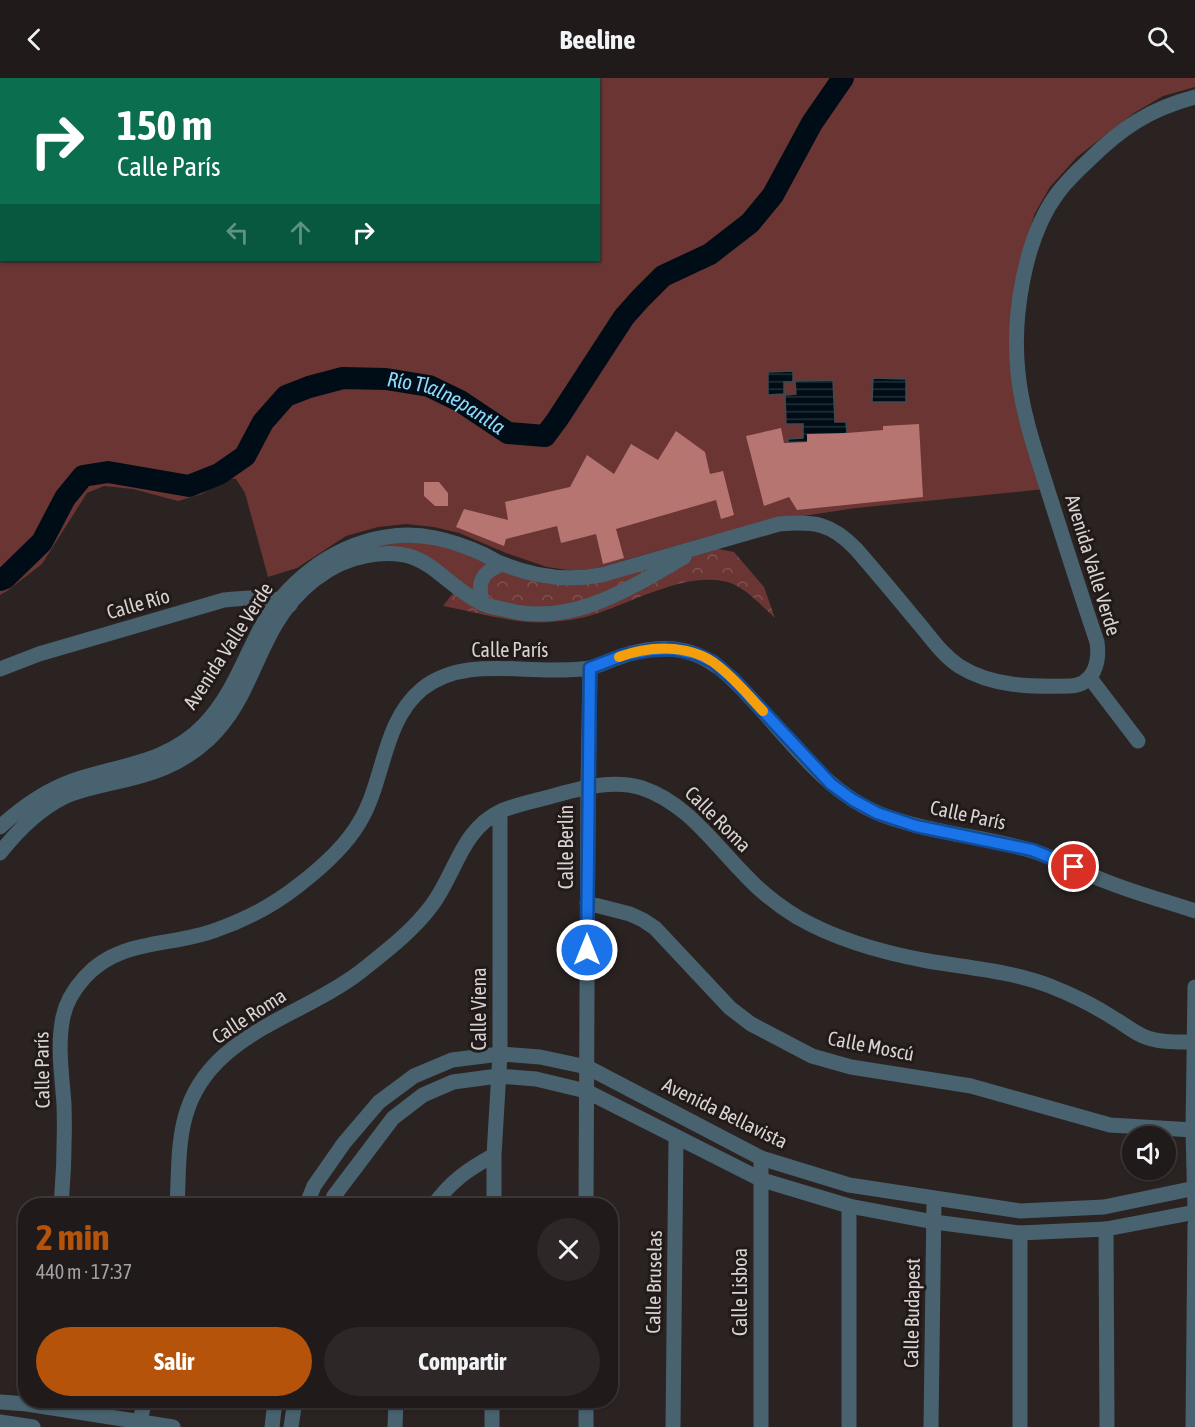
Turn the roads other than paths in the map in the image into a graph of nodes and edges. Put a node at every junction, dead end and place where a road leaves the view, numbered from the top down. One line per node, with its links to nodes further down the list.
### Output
1 (1195, 97): 8 (street, Avenida Valle Verde)
2 (708, 543): 3 (street, Avenida Valle Verde); 5 (street, Avenida Valle Verde); 8 (street, Avenida Valle Verde)
3 (503, 564): 4 (street, Avenida Valle Verde); 5 (street)
4 (285, 602): 5 (street, Avenida Valle Verde); 7 (street, Calle Río); 12 (street, Avenida Valle Verde); 13 (street, Avenida Valle Verde)
5 (483, 604)
6 (590, 668): 10 (street, Calle Berlín); 15 (street, Calle París); 28 (street, Calle París)
7 (0, 669)
8 (1090, 678): 9 (street)
9 (1138, 741)
10 (588, 786): 11 (street, Calle Roma); 14 (street, Calle Berlín); 17 (street, Calle Roma)
11 (500, 812): 18 (street, Calle Viena); 29 (street, Calle Roma)
12 (0, 827)
13 (0, 853)
14 (587, 903): 19 (street, Calle Berlín); 22 (street, Calle Moscú)
15 (1195, 911)
16 (1195, 987): 17 (street)
17 (1194, 1042): 22 (street)
18 (500, 1054): 19 (street, Avenida Bellavista); 20 (street, Calle Viena); 30 (street, Avenida Bellavista)
19 (586, 1067): 21 (street, Calle Berlín); 25 (street, Avenida Bellavista)
20 (498, 1076): 21 (street); 24 (street, Calle Viena); 31 (street)
21 (586, 1091): 23 (street); 34 (street, Calle Berlín)
22 (1194, 1130): 27 (street)
23 (676, 1137): 26 (street); 60 (street, Calle Bruselas)
24 (494, 1155): 32 (street); 33 (street, Calle Viena)
25 (761, 1158): 26 (street, Calle Lisboa); 35 (street, Avenida Bellavista)
26 (762, 1180): 36 (street); 61 (street, Calle Lisboa)
27 (1195, 1189): 35 (street, Avenida Bellavista); 37 (street)
28 (62, 1198)
29 (178, 1198)
30 (309, 1198)
31 (333, 1198)
32 (438, 1198)
33 (494, 1198)
34 (586, 1198)
35 (934, 1200): 38 (street, Calle Budapest)
36 (849, 1206): 38 (street); 62 (street)
37 (1195, 1211): 40 (street)
38 (934, 1222): 41 (street); 63 (street, Calle Budapest)
39 (1195, 1224): 66 (street)
40 (1106, 1229): 41 (street); 65 (street)
41 (1020, 1233): 64 (street)
42 (0, 1402): 43 (street)
43 (18, 1402)
44 (57, 1408): 52 (street)
45 (143, 1408): 52 (street)
46 (274, 1408): 55 (street)
47 (294, 1408): 56 (street)
48 (396, 1408): 57 (street)
49 (492, 1408): 58 (street)
50 (586, 1408): 59 (street)
51 (0, 1422): 53 (street)
52 (138, 1424): 54 (street)
53 (33, 1427)
54 (173, 1427)
55 (272, 1427)
56 (291, 1427)
57 (395, 1427)
58 (492, 1427)
59 (586, 1427)
60 (673, 1427)
61 (761, 1427)
62 (849, 1427)
63 (931, 1427)
64 (1020, 1427)
65 (1107, 1427)
66 (1193, 1427)

